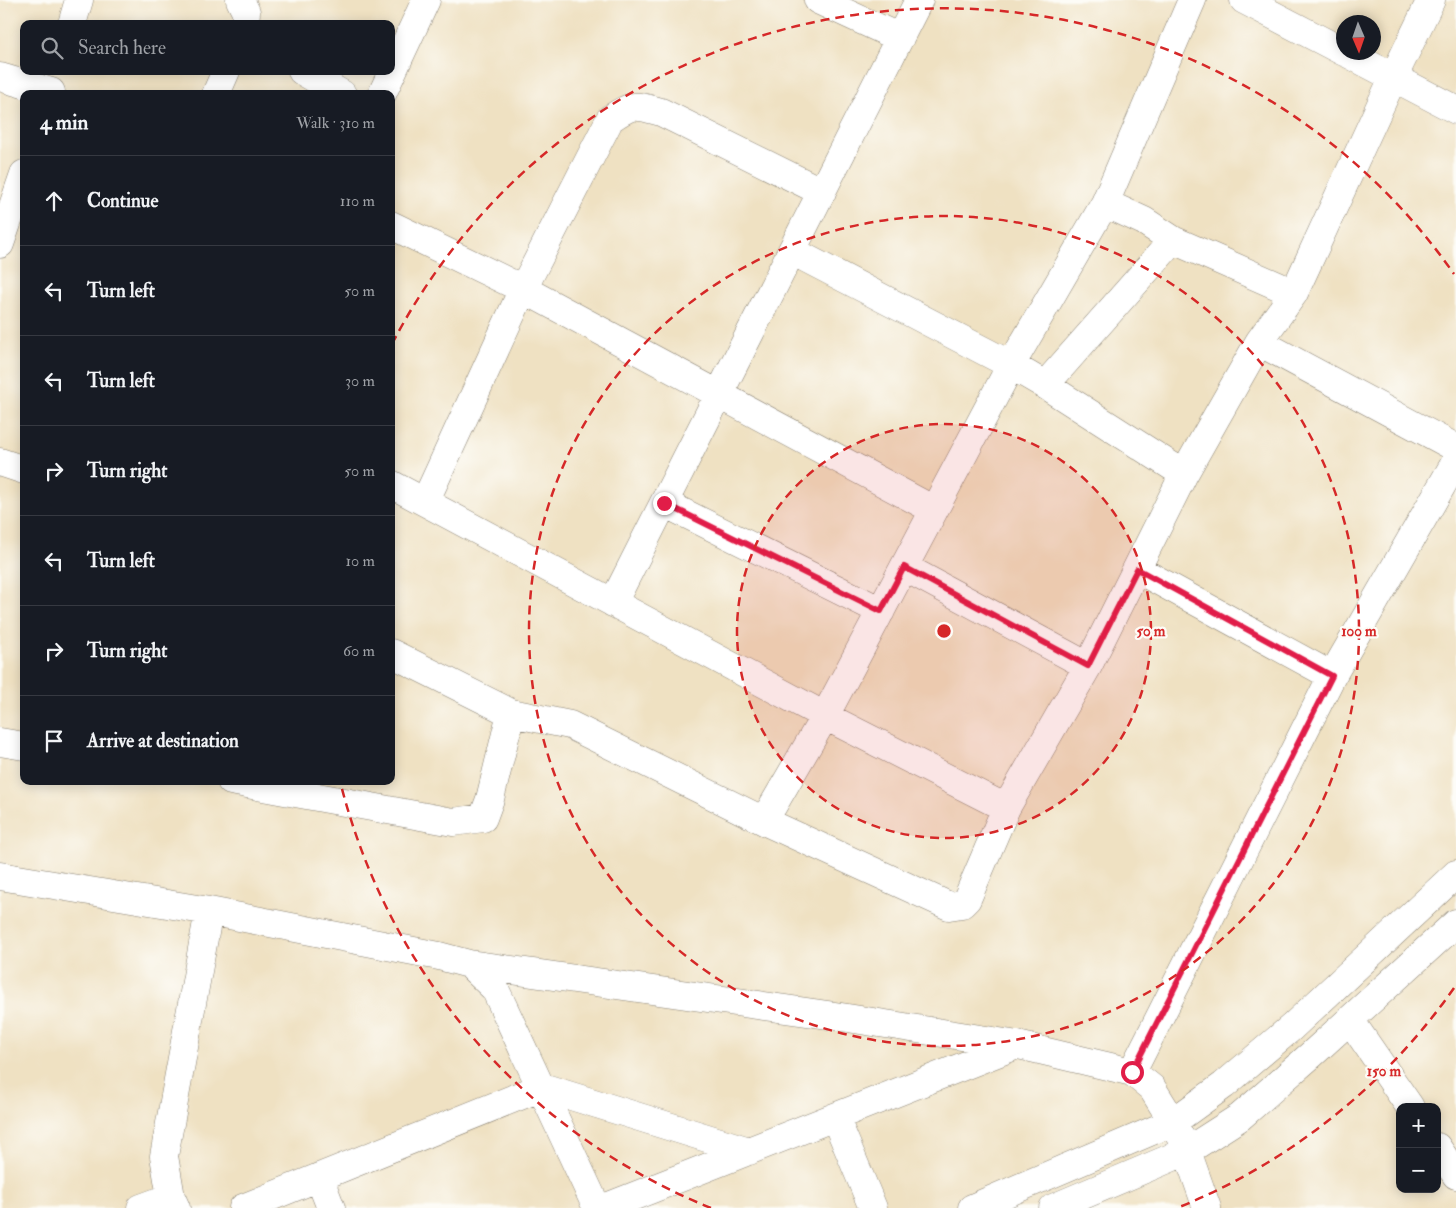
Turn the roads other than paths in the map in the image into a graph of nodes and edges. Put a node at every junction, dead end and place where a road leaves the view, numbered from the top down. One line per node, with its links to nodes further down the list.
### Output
1 (79, 0): 9 (street)
2 (240, 0): 10 (street)
3 (426, 0): 14 (street)
4 (818, 0): 11 (street)
5 (919, 0): 11 (street)
6 (1192, 0): 27 (street)
7 (1244, 0): 12 (street)
8 (1431, 0): 19 (street)
9 (73, 20)
10 (245, 20)
11 (900, 38): 26 (street)
12 (1336, 48)
13 (1359, 60): 19 (street)
14 (395, 66)
15 (224, 75): 21 (street)
16 (309, 75): 22 (street)
17 (391, 75): 23 (street)
18 (0, 76): 20 (street)
19 (1393, 78): 24 (street); 33 (street)
20 (53, 86)
21 (218, 90)
22 (335, 90)
23 (384, 90)
24 (1456, 110)
25 (20, 186): 30 (street)
26 (822, 192): 31 (street); 32 (street)
27 (1105, 203): 29 (street); 35 (street)
28 (395, 227): 32 (street)
29 (1173, 240): 33 (street); 36 (street)
30 (0, 244)
31 (792, 251): 35 (street); 37 (street)
32 (523, 290): 37 (street); 44 (street)
33 (1294, 293): 34 (street)
34 (1259, 342): 38 (street); 42 (street)
35 (1011, 365): 36 (street); 46 (street)
36 (1045, 385): 42 (street)
37 (720, 394): 45 (street); 46 (street)
38 (1456, 448)
39 (1456, 461): 53 (street)
40 (0, 462): 41 (street)
41 (20, 469)
42 (1184, 474): 48 (street)
43 (395, 486): 44 (street)
44 (426, 502): 49 (street)
45 (664, 503): 49 (street); 50 (street)
46 (934, 510): 47 (street)
47 (904, 567): 50 (street); 52 (street)
48 (1137, 569): 52 (street); 53 (street)
49 (613, 604): 55 (street)
50 (881, 611): 55 (street)
51 (395, 655): 54 (street)
52 (1088, 666): 59 (street)
53 (1332, 676): 68 (street)
54 (511, 713): 58 (street); 60 (street)
55 (825, 716): 59 (street); 60 (street)
56 (0, 742): 57 (street)
57 (20, 745)
58 (253, 785)
59 (1006, 808): 60 (street)
60 (764, 821)
61 (0, 876): 63 (street)
62 (1455, 878): 72 (street)
63 (209, 911): 65 (street); 78 (street)
64 (1456, 923): 66 (street)
65 (469, 964): 67 (street); 69 (street)
66 (1350, 1020): 70 (street); 74 (street)
67 (1018, 1045): 68 (street); 71 (street)
68 (1132, 1072): 72 (street)
69 (542, 1087): 75 (street); 77 (street); 82 (street)
70 (1407, 1103)
71 (835, 1117): 75 (street); 84 (street)
72 (1173, 1122): 74 (street); 85 (street)
73 (1438, 1148): 76 (street)
74 (1187, 1150): 86 (street); 87 (street)
75 (748, 1151): 83 (street)
76 (1456, 1175)
77 (319, 1177): 80 (street); 81 (street)
78 (174, 1202): 79 (street)
79 (141, 1208)
80 (243, 1208)
81 (331, 1208)
82 (598, 1208)
83 (604, 1208)
84 (873, 1208)
85 (972, 1208)
86 (1053, 1208)
87 (1207, 1208)

